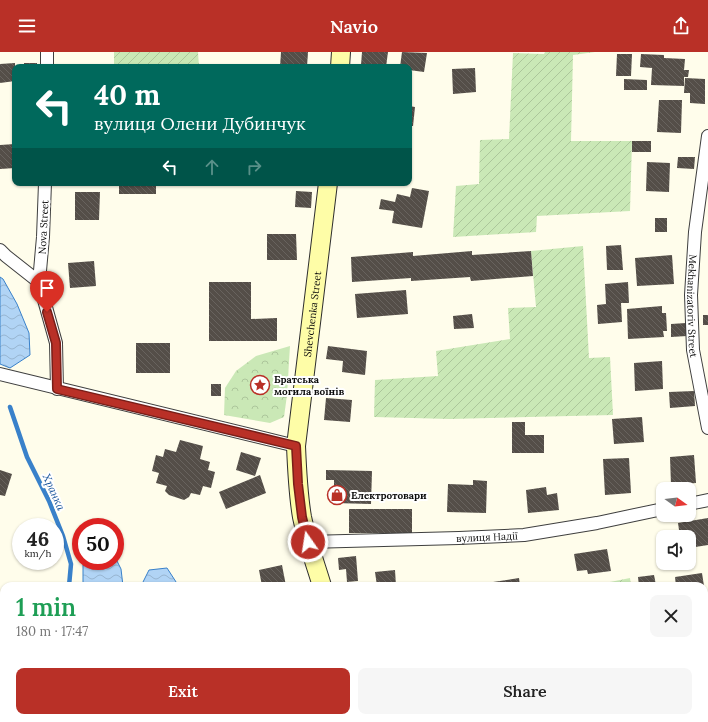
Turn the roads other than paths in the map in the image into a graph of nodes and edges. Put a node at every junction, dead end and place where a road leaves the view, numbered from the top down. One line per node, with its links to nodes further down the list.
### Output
1 (47, 52): 3 (street)
2 (341, 52): 4 (main road)
3 (47, 64)
4 (340, 64)
5 (708, 136): 12 (street, Mekhanizatoriv Street)
6 (45, 186): 9 (street, Nova Street)
7 (328, 186): 13 (main road, Shevchenka Street)
8 (0, 250): 9 (street)
9 (39, 282): 11 (street, Nova Street)
10 (0, 374): 11 (street)
11 (57, 389): 13 (street)
12 (708, 428)
13 (296, 446): 17 (main road, Shevchenka Street)
14 (708, 500): 15 (street)
15 (696, 503)
16 (656, 510): 17 (street, вулиця Надії)
17 (308, 542): 18 (main road, Shevchenka Street)
18 (321, 582)

